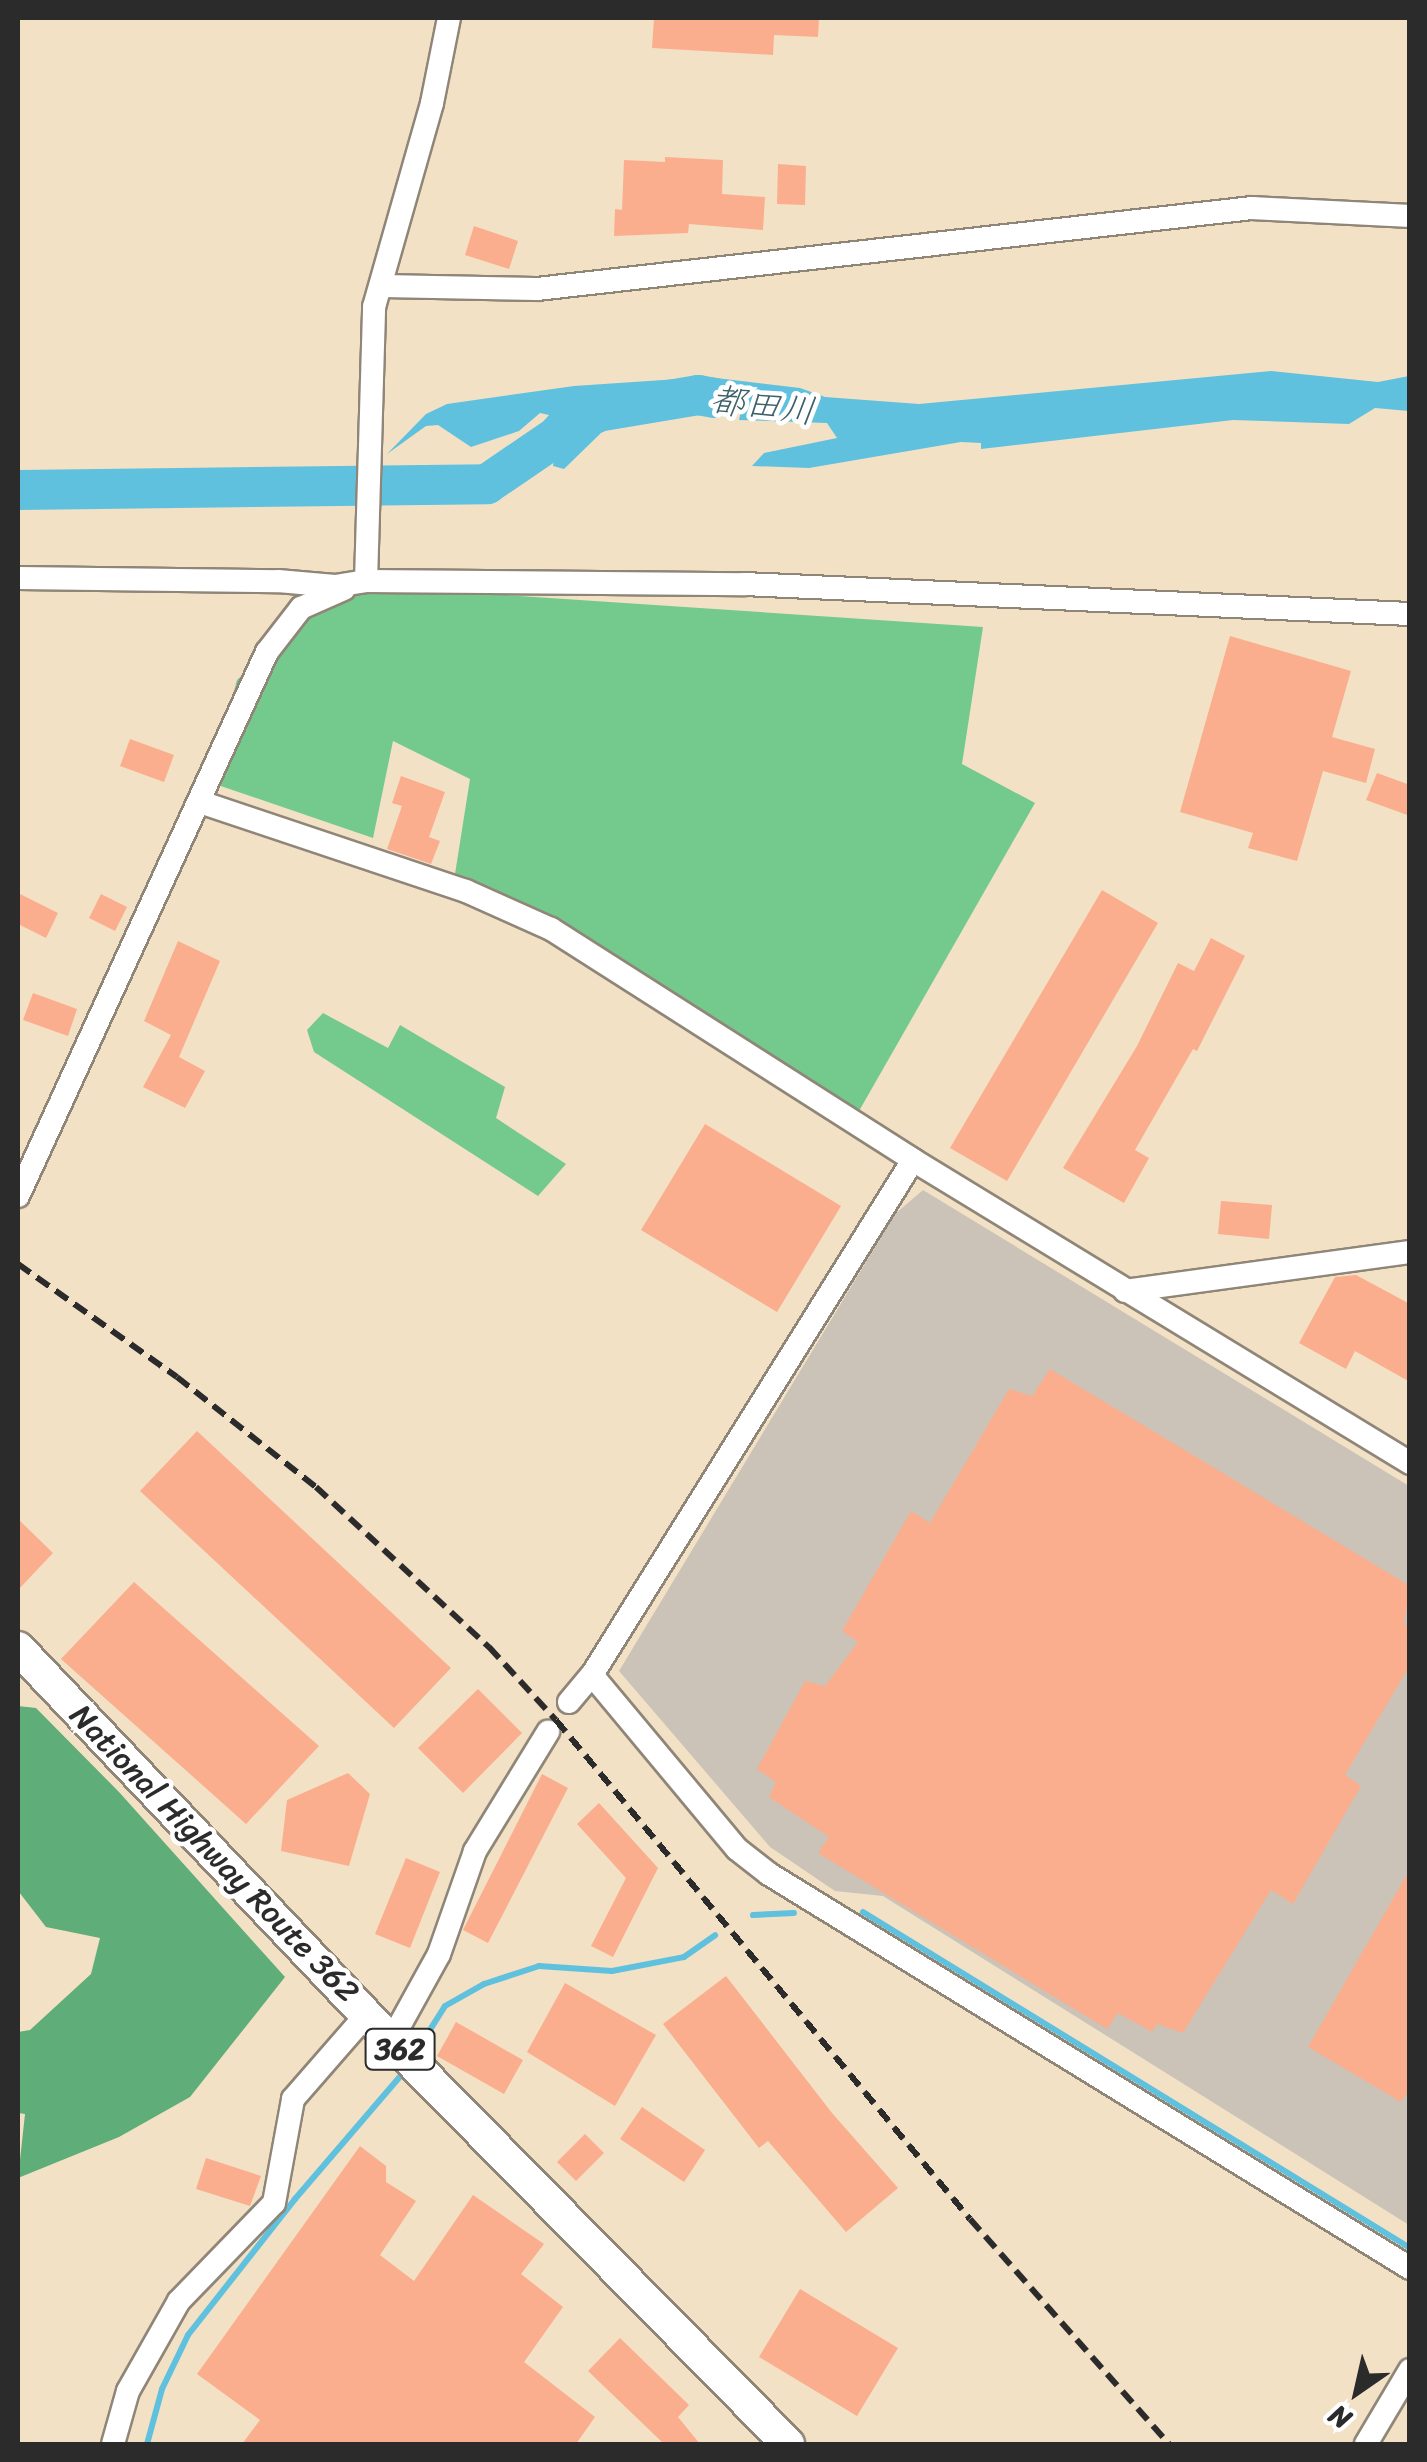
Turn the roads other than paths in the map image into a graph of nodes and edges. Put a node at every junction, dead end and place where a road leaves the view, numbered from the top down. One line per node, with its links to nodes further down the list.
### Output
1 (448, 18): 3 (street)
2 (1410, 216): 3 (street)
3 (378, 296): 5 (street)
4 (18, 578): 5 (street)
5 (366, 582): 6 (street); 7 (street)
6 (1410, 614)
7 (200, 802): 8 (street); 9 (street)
8 (912, 1160): 11 (street); 14 (street)
9 (18, 1196)
10 (1410, 1252): 11 (street)
11 (1125, 1291): 12 (street)
12 (1410, 1463)
13 (21, 1658): 17 (highway, National Highway Route 362 / 362)
14 (592, 1675): 15 (street); 19 (street)
15 (569, 1702)
16 (548, 1732): 18 (street)
17 (368, 2014): 18 (highway, National Highway Route 362 / 362); 21 (street)
18 (391, 2040): 22 (highway, National Highway Route 362 / 362)
19 (1410, 2268)
20 (1410, 2370): 23 (street)
21 (113, 2444)
22 (788, 2444)
23 (1366, 2444)

